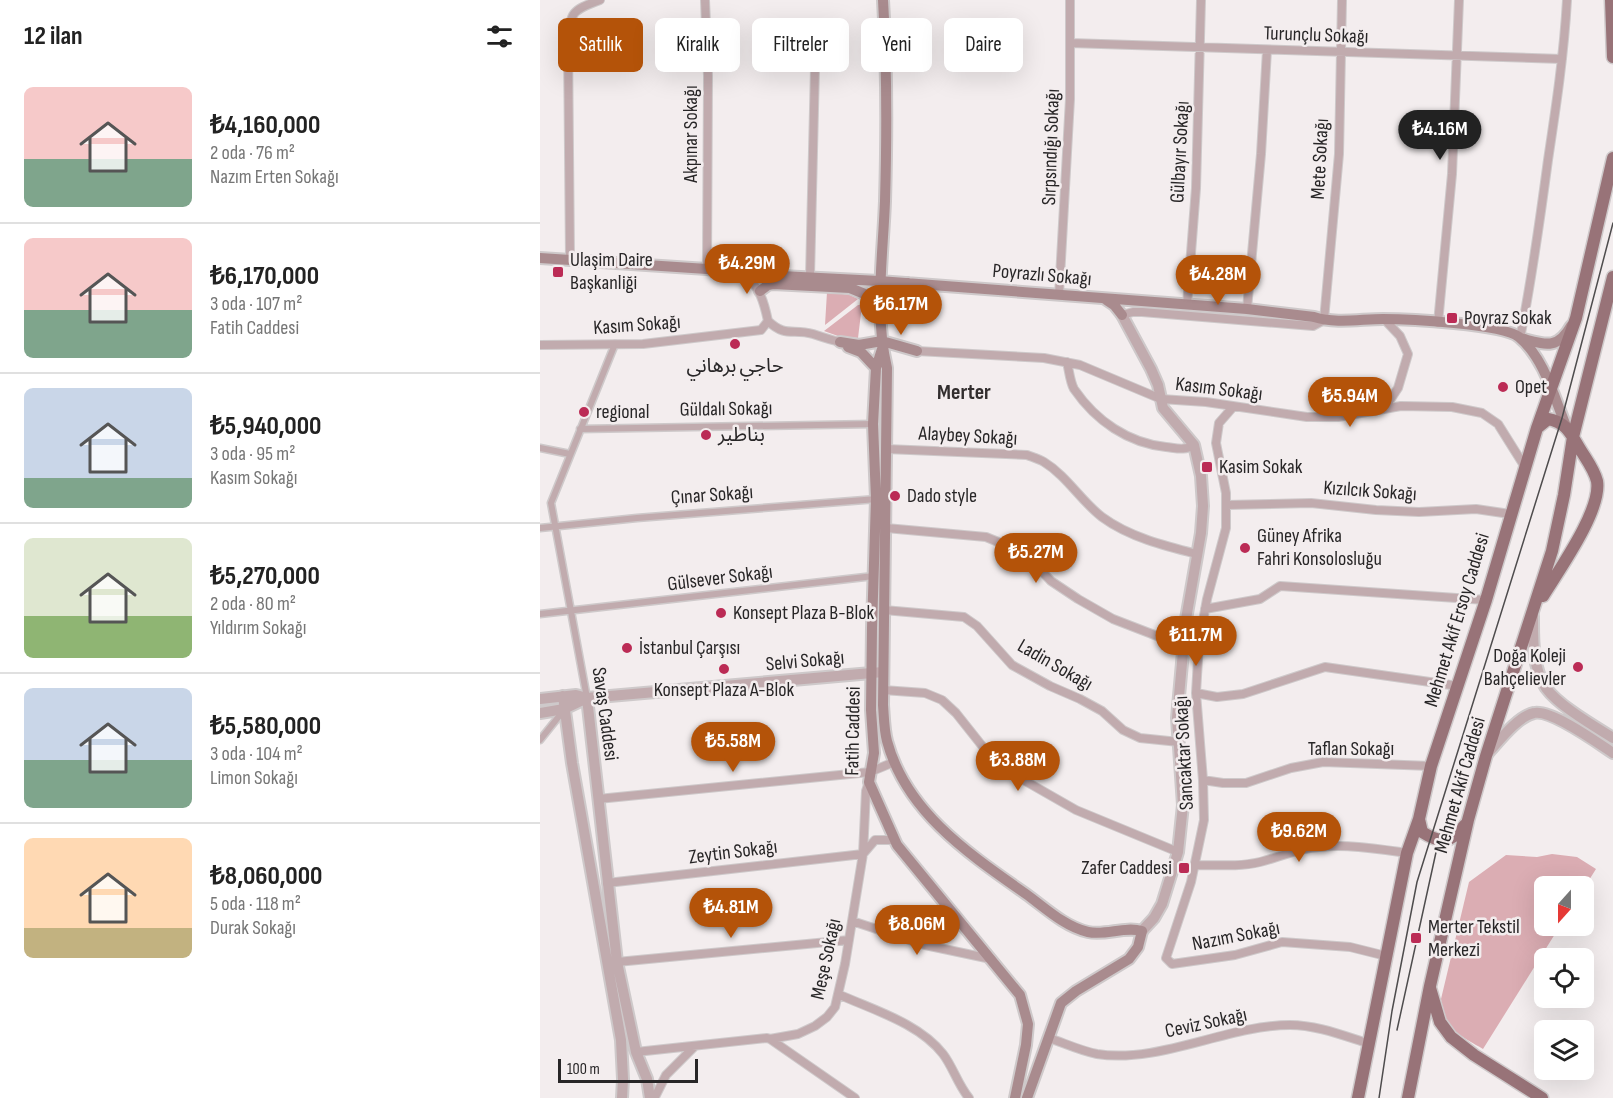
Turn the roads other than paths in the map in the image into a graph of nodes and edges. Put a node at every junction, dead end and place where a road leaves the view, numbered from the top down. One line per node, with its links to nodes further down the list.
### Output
1 (600, 0): 20 (street)
2 (705, 0): 21 (street, Akpınar Sokağı)
3 (884, 0): 25 (main road, Fatih Caddesi)
4 (1070, 0): 10 (street, Sırpsındığı Sokağı)
5 (1201, 0): 11 (street, Gülbayır Sokağı)
6 (1342, 0): 13 (street, Mete Sokağı)
7 (1459, 0): 14 (street)
8 (1566, 0): 16 (street)
9 (1611, 0): 15 (main road)
10 (1070, 43): 11 (street, Turunçlu Sokağı); 28 (street, Sırpsındığı Sokağı)
11 (1201, 47): 12 (street, Turunçlu Sokağı); 31 (street, Gülbayır Sokağı)
12 (1267, 50): 13 (street, Turunçlu Sokağı); 32 (street)
13 (1341, 52): 14 (street, Turunçlu Sokağı); 37 (street, Mete Sokağı)
14 (1458, 56): 16 (street, Turunçlu Sokağı); 39 (street)
15 (1613, 57)
16 (1562, 59): 40 (street)
17 (815, 72): 23 (street)
18 (1613, 158): 35 (main road, Mehmet Akif Ersoy Caddesi)
19 (540, 258): 20 (main road, Poyrazlı Sokağı)
20 (570, 260): 21 (main road, Poyrazlı Sokağı)
21 (707, 269): 22 (main road, Poyrazlı Sokağı)
22 (745, 273): 23 (main road, Poyrazlı Sokağı); 27 (street)
23 (810, 277): 25 (main road, Poyrazlı Sokağı)
24 (1613, 277): 56 (main road, Mehmet Akif Caddesi)
25 (879, 281): 26 (main road, Poyrazlı Sokağı); 33 (main road, Fatih Caddesi)
26 (908, 283): 28 (main road, Poyrazlı Sokağı); 33 (main road)
27 (760, 291): 33 (main road); 38 (street)
28 (1059, 295): 29 (main road, Poyrazlı Sokağı)
29 (1105, 298): 30 (main road, Poyrazlı Sokağı); 34 (main road)
30 (1136, 301): 31 (main road, Poyrazlı Sokağı); 34 (main road)
31 (1187, 305): 32 (main road, Poyrazlı Sokağı)
32 (1247, 309): 37 (main road, Poyrazlı Sokağı)
33 (881, 310): 44 (main road, Fatih Caddesi)
34 (1122, 315): 37 (street, Poyrazlı Sokağı); 49 (street)
35 (1576, 318): 40 (main road, Poyrazlı Sokağı); 48 (main road, Mehmet Akif Ersoy Caddesi)
36 (1384, 319): 37 (main road, Poyrazlı Sokağı); 39 (main road, Poyrazlı Sokağı); 51 (street)
37 (1324, 320)
38 (768, 321): 41 (street); 42 (street, Kasım Sokağı)
39 (1438, 323): 40 (main road, Poyrazlı Sokağı)
40 (1520, 338): 48 (main road)
41 (840, 342): 44 (main road); 47 (main road)
42 (615, 344): 43 (street, Kasım Sokağı); 54 (street, Savaş Caddesi)
43 (540, 345)
44 (882, 345): 45 (main road); 47 (main road, Fatih Caddesi); 59 (main road, Fatih Caddesi)
45 (917, 351): 46 (street, Kasım Sokağı)
46 (1067, 362): 49 (street, Kasım Sokağı); 57 (street)
47 (876, 368): 52 (main road, Fatih Caddesi)
48 (1552, 386): 53 (main road); 55 (main road, Mehmet Akif Ersoy Caddesi)
49 (1161, 399): 50 (street, Kasım Sokağı); 57 (street)
50 (1233, 407): 51 (street, Kasım Sokağı); 63 (street, Sancaktar Sokağı)
51 (1384, 409): 61 (street, Kasım Sokağı)
52 (873, 424): 54 (street, Güldalı Sokağı); 62 (main road, Fatih Caddesi)
53 (1566, 426): 55 (main road); 56 (main road)
54 (580, 429): 60 (street, Savaş Caddesi)
55 (1537, 429): 61 (main road, Mehmet Akif Ersoy Caddesi)
56 (1573, 437): 74 (main road, Mehmet Akif Caddesi); 74 (main road)
57 (1194, 445): 68 (street)
58 (540, 448): 60 (street)
59 (886, 449): 62 (main road, Fatih Caddesi); 68 (street, Alaybey Sokağı)
60 (570, 454): 65 (street, Savaş Caddesi)
61 (1525, 467): 64 (main road, Mehmet Akif Ersoy Caddesi)
62 (881, 498): 65 (street, Çınar Sokağı); 67 (main road, Fatih Caddesi); 69 (main road, Fatih Caddesi)
63 (1226, 505): 64 (street, Kızılcık Sokağı); 71 (street, Sancaktar Sokağı)
64 (1510, 514): 70 (main road, Mehmet Akif Ersoy Caddesi)
65 (557, 526): 66 (street, Çınar Sokağı); 73 (street, Savaş Caddesi)
66 (540, 528)
67 (886, 528): 72 (main road, Fatih Caddesi); 76 (street)
68 (1197, 554): 76 (street)
69 (874, 576): 73 (street, Gülsever Sokağı); 77 (main road, Fatih Caddesi)
70 (1486, 600): 71 (street); 78 (main road, Mehmet Akif Ersoy Caddesi)
71 (1205, 609): 80 (street, Sancaktar Sokağı)
72 (884, 610): 77 (main road, Fatih Caddesi); 88 (street, Ladin Sokağı)
73 (571, 612): 75 (street, Gülsever Sokağı); 82 (street, Savaş Caddesi)
74 (1533, 612): 86 (street); 90 (main road, Mehmet Akif Caddesi)
75 (540, 614)
76 (1183, 646): 88 (street)
77 (877, 673): 79 (main road, Fatih Caddesi); 82 (street, Selvi Sokağı); 93 (main road, Fatih Caddesi)
78 (1458, 686): 80 (street); 92 (main road, Mehmet Akif Ersoy Caddesi)
79 (883, 690): 91 (main road, Fatih Caddesi); 99 (street)
80 (1196, 693): 94 (street, Sancaktar Sokağı)
81 (563, 696): 82 (street); 83 (street); 84 (street, Savaş Caddesi)
82 (587, 698): 84 (street); 95 (street, Savaş Caddesi)
83 (540, 699)
84 (564, 709): 85 (street); 87 (street); 120 (street, Savaş Caddesi)
85 (540, 713)
86 (1613, 738)
87 (540, 740)
88 (1179, 742): 99 (street)
89 (1613, 753): 90 (street)
90 (1486, 756): 97 (main road, Mehmet Akif Caddesi)
91 (894, 762): 93 (street); 105 (main road, Fatih Caddesi)
92 (1431, 766): 94 (street, Taflan Sokağı); 96 (main road, Mehmet Akif Ersoy Caddesi)
93 (869, 777): 95 (street); 98 (main road, Fatih Caddesi); 101 (street, Meşe Sokağı)
94 (1203, 780): 102 (street, Sancaktar Sokağı)
95 (598, 799): 103 (street, Savaş Caddesi)
96 (1419, 819): 97 (main road); 100 (main road, Mehmet Akif Ersoy Caddesi)
97 (1468, 820): 111 (main road, Mehmet Akif Caddesi)
98 (897, 845): 101 (street); 109 (main road, Fatih Caddesi)
99 (1178, 852): 105 (street)
100 (1407, 853): 102 (street); 107 (main road, Mehmet Akif Ersoy Caddesi)
101 (863, 854): 103 (street, Zeytin Sokağı); 104 (street, Meşe Sokağı)
102 (1195, 865): 108 (street, Sancaktar Sokağı)
103 (607, 884): 110 (street, Savaş Caddesi)
104 (852, 921): 106 (street, Meşe Sokağı); 109 (street)
105 (1142, 931): 114 (main road)
106 (849, 940): 110 (street); 112 (street, Meşe Sokağı)
107 (1386, 956): 108 (street, Nazım Sokağı); 116 (main road, Mehmet Akif Ersoy Caddesi)
108 (1166, 958)
109 (991, 959): 113 (main road, Fatih Caddesi)
110 (617, 962): 118 (street, Savaş Caddesi)
111 (1430, 986): 126 (main road, Mehmet Akif Caddesi); 127 (main road)
112 (838, 994): 115 (street, Meşe Sokağı); 122 (street)
113 (1027, 1030): 114 (main road); 123 (main road, Fatih Caddesi)
114 (1049, 1038): 116 (street, Ceviz Sokağı); 124 (main road)
115 (770, 1039): 117 (street, Meşe Sokağı); 121 (street)
116 (1370, 1044): 125 (main road, Mehmet Akif Ersoy Caddesi)
117 (695, 1046): 118 (street, Meşe Sokağı); 119 (street)
118 (636, 1052): 119 (street, Savaş Caddesi)
119 (653, 1097)
120 (622, 1098)
121 (855, 1098)
122 (969, 1098)
123 (1015, 1098)
124 (1027, 1098)
125 (1358, 1098)
126 (1408, 1098)
127 (1542, 1098)

